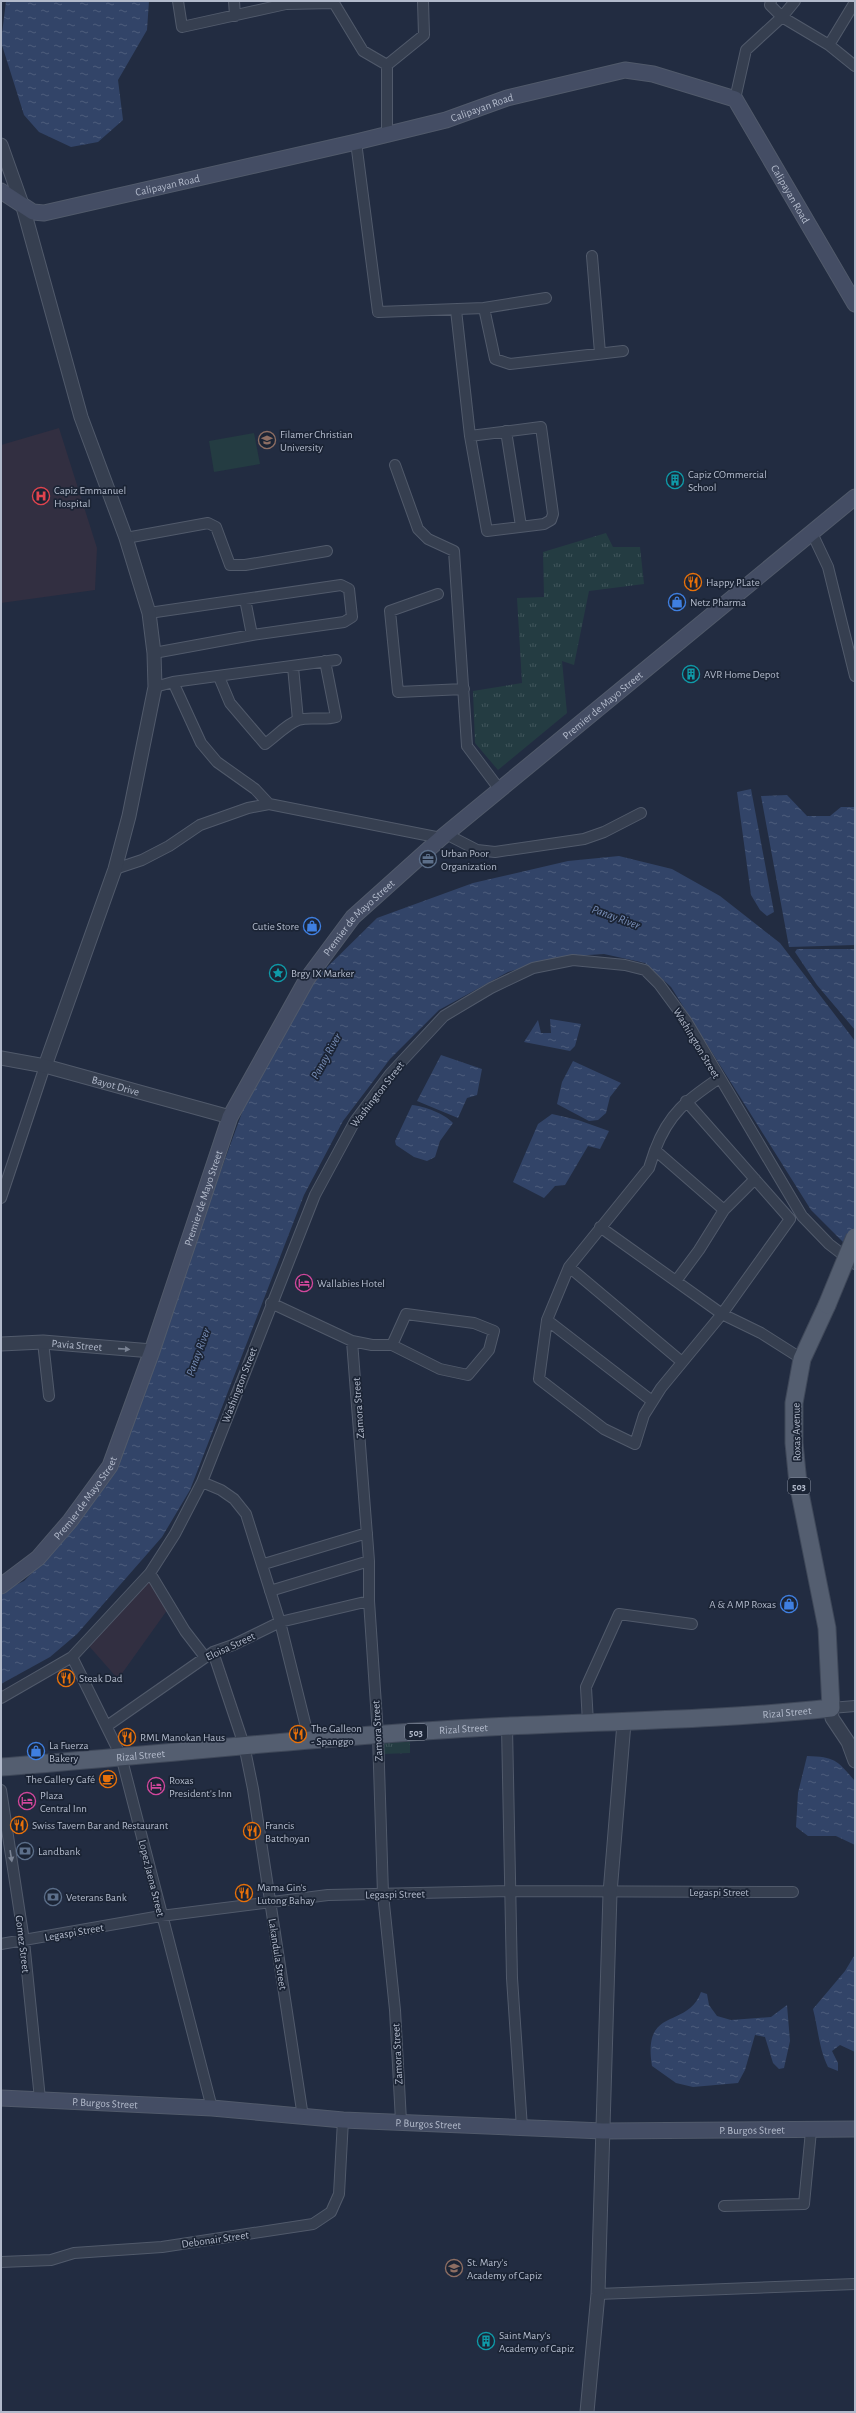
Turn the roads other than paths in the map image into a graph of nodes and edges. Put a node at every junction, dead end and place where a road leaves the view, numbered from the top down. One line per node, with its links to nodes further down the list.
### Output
1 (178, 1): 8 (street)
2 (234, 1): 8 (street)
3 (423, 1): 11 (street)
4 (771, 1): 9 (street)
5 (795, 1): 9 (street)
6 (286, 2): 8 (street); 11 (street)
7 (855, 2): 10 (street)
8 (235, 16)
9 (782, 18): 10 (street); 13 (street)
10 (829, 45): 12 (street)
11 (387, 65): 14 (street)
12 (855, 66)
13 (735, 99): 14 (main road, Calipayan Road); 21 (main road, Calipayan Road)
14 (387, 134): 15 (main road, Calipayan Road)
15 (356, 142): 18 (main road, Calipayan Road); 23 (street)
16 (1, 145): 18 (street)
17 (1, 191): 18 (main road, Calipayan Road)
18 (23, 206): 32 (street)
19 (592, 256): 25 (street)
20 (546, 298): 22 (street)
21 (855, 304)
22 (484, 308): 23 (street); 25 (street)
23 (456, 310): 27 (street)
24 (623, 351): 25 (street)
25 (600, 353)
26 (506, 431): 27 (street); 30 (street); 30 (street)
27 (470, 436): 30 (street)
28 (395, 465): 46 (street)
29 (855, 497): 31 (main road, Premier de Mayo Street)
30 (521, 526)
31 (811, 531): 42 (street); 48 (main road, Premier de Mayo Street)
32 (126, 538): 33 (street); 36 (street)
33 (327, 551)
34 (438, 594): 46 (street)
35 (245, 599): 36 (street); 37 (street); 37 (street)
36 (149, 613): 38 (street)
37 (252, 635): 38 (street)
38 (154, 653): 45 (street)
39 (336, 660): 40 (street)
40 (325, 661): 41 (street); 47 (street)
41 (294, 667): 43 (street); 47 (street)
42 (855, 676)
43 (219, 677): 44 (street); 47 (street)
44 (173, 682): 45 (street); 49 (street)
45 (155, 687): 52 (street)
46 (464, 689): 48 (street)
47 (298, 720)
48 (500, 790): 51 (main road, Premier de Mayo Street)
49 (269, 804): 51 (street); 52 (street)
50 (641, 813): 51 (street)
51 (444, 836): 57 (main road, Premier de Mayo Street)
52 (115, 869): 54 (street)
53 (1, 1058): 54 (street, Bayot Drive)
54 (45, 1066): 57 (street, Bayot Drive); 60 (street)
55 (718, 1078): 56 (street); 64 (street, Washington Street); 67 (street, Washington Street)
56 (686, 1100): 58 (street); 59 (street)
57 (230, 1117): 74 (main road, Premier de Mayo Street)
58 (655, 1150): 61 (street); 62 (street)
59 (755, 1179): 61 (street); 68 (street)
60 (1, 1198)
61 (724, 1210): 66 (street)
62 (600, 1227): 65 (street); 66 (street)
63 (855, 1237): 75 (main road, Roxas Avenue / 503, bridge)
64 (855, 1264)
65 (569, 1267): 69 (street); 76 (street)
66 (676, 1281): 68 (street)
67 (271, 1303): 70 (street); 79 (street, Washington Street)
68 (722, 1314): 75 (street); 76 (street)
69 (547, 1320): 78 (street); 78 (street)
70 (352, 1341): 73 (street); 80 (street, Zamora Street)
71 (43, 1342): 72 (street, Pavia Street); 74 (street, Pavia Street, one-way to 74); 77 (street)
72 (1, 1344)
73 (392, 1344): 73 (street)
74 (152, 1351): 84 (main road, Premier de Mayo Street)
75 (802, 1359): 93 (main road, Roxas Avenue / 503)
76 (682, 1362): 78 (street)
77 (49, 1396)
78 (652, 1401)
79 (202, 1482): 82 (street); 83 (street, Washington Street)
80 (368, 1533): 81 (street, Zamora Street); 82 (street)
81 (369, 1561): 85 (street); 86 (street, Zamora Street)
82 (264, 1564): 85 (street)
83 (150, 1573): 89 (street, Lakandula Street); 90 (street, Washington Street)
84 (1, 1586)
85 (270, 1591): 87 (street)
86 (369, 1601): 87 (street, Eloisa Street); 98 (street, Zamora Street)
87 (280, 1622): 89 (street, Eloisa Street); 99 (street)
88 (692, 1624): 94 (street)
89 (209, 1655): 96 (street, Eloisa Street); 101 (street, Lakandula Street)
90 (72, 1656): 91 (street, Washington Street); 96 (street, Lopez Jaena Street)
91 (1, 1698)
92 (855, 1706): 93 (street, Rizal Street)
93 (831, 1708): 95 (main road, Rizal Street / 503); 100 (street)
94 (588, 1723): 95 (main road, Rizal Street / 503); 97 (main road, Rizal Street / 503)
95 (624, 1723): 108 (street)
96 (107, 1726): 102 (street, Lopez Jaena Street)
97 (507, 1727): 98 (main road, Rizal Street / 503); 106 (street)
98 (378, 1735): 99 (main road, Rizal Street / 503); 109 (street, Zamora Street)
99 (309, 1739): 101 (main road, Rizal Street / 503)
100 (852, 1744): 103 (street)
101 (244, 1745): 102 (main road, Rizal Street / 503); 110 (street, Lakandula Street)
102 (121, 1756): 104 (main road, Rizal Street / 503); 111 (street, Lopez Jaena Street)
103 (855, 1761)
104 (1, 1766)
105 (1, 1790): 112 (street, Gomez Street, one-way to 112)
106 (510, 1891): 108 (street, Legaspi Street); 109 (street, Legaspi Street); 120 (street)
107 (793, 1892): 108 (street, Legaspi Street)
108 (610, 1893): 122 (street)
109 (383, 1894): 110 (street, Legaspi Street); 119 (street, Zamora Street)
110 (270, 1901): 111 (street, Legaspi Street); 117 (street, Lakandula Street)
111 (161, 1916): 112 (street, Legaspi Street); 116 (street, Lopez Jaena Street)
112 (24, 1941): 113 (street, Legaspi Street); 115 (street, Gomez Street)
113 (1, 1944)
114 (1, 2098): 115 (main road, P. Burgos Street)
115 (40, 2099): 116 (main road, P. Burgos Street)
116 (212, 2108): 117 (main road, P. Burgos Street)
117 (303, 2117): 118 (main road, P. Burgos Street)
118 (343, 2120): 119 (main road, P. Burgos Street); 125 (street, Debonair Street)
119 (401, 2121): 120 (main road, P. Burgos Street)
120 (522, 2128): 122 (main road, P. Burgos Street)
121 (855, 2129): 123 (main road, P. Burgos Street)
122 (603, 2131): 123 (main road, P. Burgos Street); 127 (street)
123 (811, 2131): 124 (street)
124 (724, 2206)
125 (1, 2262)
126 (855, 2284): 127 (street)
127 (598, 2294): 128 (street)
128 (587, 2412)

